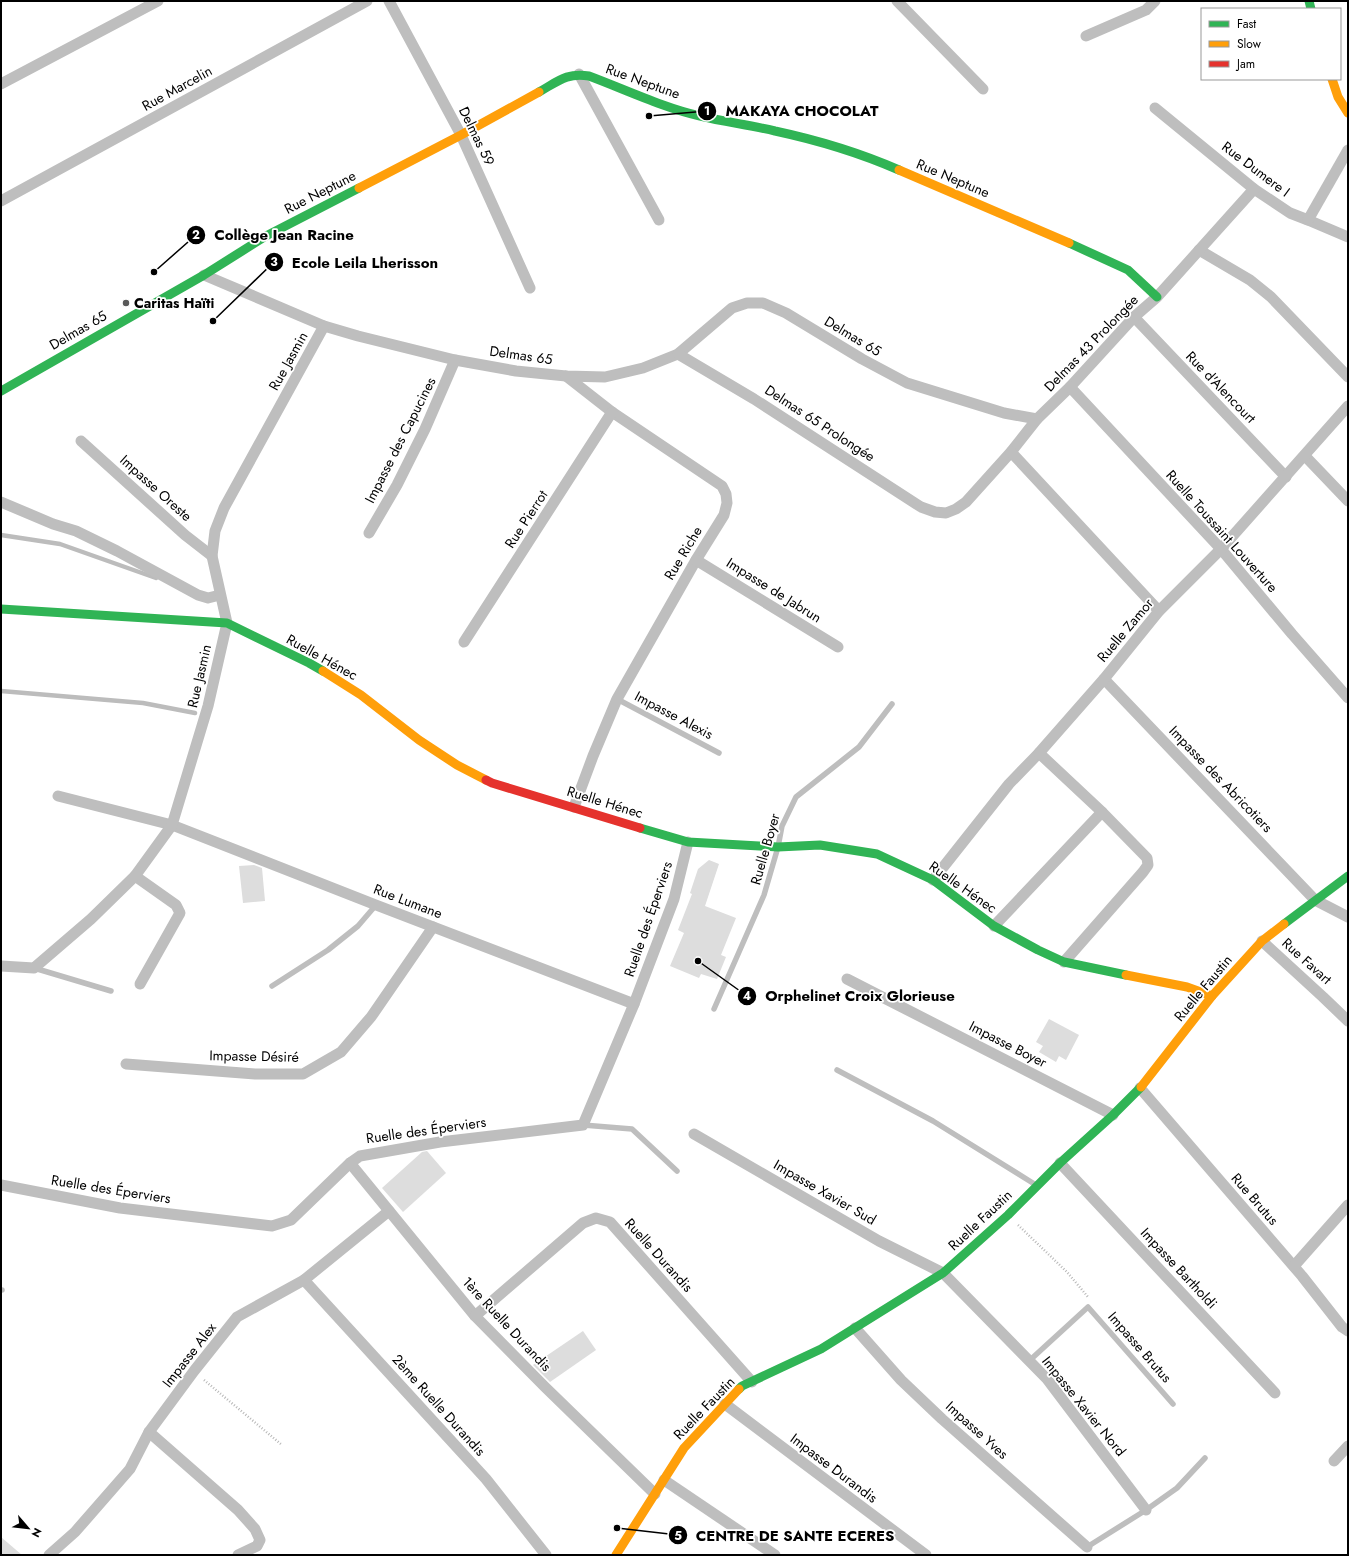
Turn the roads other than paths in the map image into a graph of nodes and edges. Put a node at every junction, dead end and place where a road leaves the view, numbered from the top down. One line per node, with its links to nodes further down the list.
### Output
1 (158, 1): 9 (street)
2 (367, 1): 16 (street, Rue Marcelin)
3 (390, 1): 13 (street, Delmas 59)
4 (897, 1): 10 (street)
5 (1155, 1): 6 (street)
6 (1086, 36)
7 (579, 74): 13 (street, Rue Neptune); 17 (street); 23 (street, Rue Neptune)
8 (1332, 80): 12 (street)
9 (1, 84)
10 (983, 89)
11 (1155, 108): 15 (street, Rue Dumere I)
12 (1348, 113)
13 (461, 135): 21 (street, Rue Neptune); 22 (street, Delmas 59)
14 (1348, 150): 18 (street)
15 (1254, 189): 18 (street, Rue Dumere I); 20 (street, Delmas 43 Prolongée)
16 (1, 201)
17 (659, 220)
18 (1308, 220): 19 (street, Rue Dumere I)
19 (1348, 237)
20 (1199, 250): 23 (street, Delmas 43 Prolongée); 29 (street)
21 (204, 275): 25 (street, Delmas 65); 31 (street, Delmas 65)
22 (530, 288)
23 (1157, 297): 24 (street, Delmas 43 Prolongée)
24 (1134, 318): 30 (street, Delmas 43 Prolongée); 38 (street, Rue d'Alencourt)
25 (324, 326): 27 (street, Delmas 65); 44 (street, Rue Jasmin)
26 (678, 354): 28 (street, Delmas 65); 34 (street, Delmas 65); 41 (street, Delmas 65 Prolongée)
27 (456, 360): 28 (street, Delmas 65); 42 (street, Impasse des Capucines)
28 (566, 376): 33 (street, Rue Riche)
29 (1348, 377)
30 (1070, 387): 34 (street, Delmas 43 Prolongée); 43 (street, Ruelle Toussaint Louverture)
31 (1, 391)
32 (1348, 406): 37 (street, Ruelle Zamor)
33 (612, 412): 45 (street, Rue Riche); 50 (street, Rue Pierrot)
34 (1037, 419): 36 (street, Delmas 43 Prolongée)
35 (81, 441): 44 (street, Impasse Oreste)
36 (1011, 452): 41 (street, Delmas 43 Prolongée); 48 (street)
37 (1304, 456): 38 (street, Ruelle Zamor); 39 (street)
38 (1286, 477): 43 (street, Ruelle Zamor)
39 (1348, 501)
40 (1, 502): 46 (street)
41 (946, 514)
42 (369, 534)
43 (1221, 549): 48 (street, Ruelle Zamor); 53 (street, Ruelle Toussaint Louverture)
44 (212, 556): 46 (street, Rue Jasmin)
45 (696, 560): 51 (street, Impasse de Jabrun); 54 (street, Rue Riche)
46 (220, 595): 49 (street, Rue Jasmin)
47 (1, 609): 49 (street, Ruelle Hénec)
48 (1159, 611): 52 (street, Ruelle Zamor)
49 (226, 623): 59 (street, Ruelle Hénec); 61 (street, Rue Jasmin)
50 (464, 642)
51 (838, 647)
52 (1104, 679): 57 (street, Ruelle Zamor); 67 (street, Impasse des Abricotiers)
53 (1348, 698)
54 (617, 699): 56 (lane, Impasse Alexis); 59 (street, Rue Riche)
55 (892, 704): 63 (lane, Ruelle Boyer)
56 (719, 752)
57 (1039, 753): 60 (street); 66 (street, Ruelle Zamor)
58 (58, 796): 61 (street, Rue Lumane)
59 (574, 807): 62 (street, Ruelle Hénec)
60 (1102, 812): 70 (street); 73 (street)
61 (172, 824): 64 (street, Rue Jasmin); 68 (street, Rue Lumane)
62 (688, 842): 63 (street, Ruelle Hénec); 81 (street, Ruelle des Éperviers)
63 (778, 847): 66 (street, Ruelle Hénec); 82 (lane, Ruelle Boyer)
64 (135, 876): 75 (street, Rue Jasmin); 77 (street)
65 (1348, 876): 67 (street, Ruelle Faustin)
66 (933, 880): 70 (street, Ruelle Hénec)
67 (1315, 900): 69 (street); 72 (street, Ruelle Faustin)
68 (376, 905): 71 (street, Rue Lumane); 78 (lane)
69 (1348, 916)
70 (994, 926): 73 (street, Ruelle Hénec)
71 (433, 927): 81 (street, Rue Lumane); 84 (street, Impasse Désiré)
72 (1262, 941): 80 (street, Ruelle Faustin); 83 (street, Rue Favart)
73 (1064, 962): 80 (street, Ruelle Hénec)
74 (1, 966): 75 (street)
75 (34, 968): 79 (lane)
76 (847, 979): 87 (street, Impasse Boyer)
77 (140, 984)
78 (272, 986)
79 (111, 991)
80 (1212, 996): 86 (street, Ruelle Faustin)
81 (634, 1004): 88 (street, Ruelle des Éperviers)
82 (714, 1009)
83 (1348, 1021)
84 (126, 1064)
85 (837, 1070): 94 (lane)
86 (1140, 1088): 87 (street, Ruelle Faustin); 97 (street, Rue Brutus)
87 (1113, 1115): 91 (street, Ruelle Faustin)
88 (582, 1125): 90 (street, Ruelle des Éperviers); 92 (lane)
89 (694, 1134): 98 (street, Impasse Xavier Sud)
90 (350, 1163): 93 (street, Ruelle des Éperviers); 96 (street, 1ère Ruelle Durandis)
91 (1060, 1163): 94 (street, Ruelle Faustin); 105 (street, Impasse Bartholdi)
92 (677, 1171)
93 (1, 1185)
94 (1037, 1186): 98 (street, Ruelle Faustin)
95 (1348, 1205): 97 (street)
96 (389, 1211): 99 (street, Impasse Alex); 100 (street, 1ère Ruelle Durandis)
97 (1294, 1266): 102 (street, Rue Brutus)
98 (943, 1273): 101 (street, Ruelle Faustin); 103 (street, Impasse Xavier Nord)
99 (304, 1280): 108 (street, Impasse Alex); 118 (street, 2ème Ruelle Durandis)
100 (475, 1316): 104 (street, Ruelle Durandis); 113 (street, 1ère Ruelle Durandis)
101 (855, 1328): 104 (street, Ruelle Faustin); 115 (street, Impasse Yves)
102 (1348, 1331)
103 (1029, 1361): 107 (lane, Impasse Brutus); 114 (street, Impasse Xavier Nord)
104 (752, 1382): 106 (street, Ruelle Faustin)
105 (1275, 1393)
106 (725, 1404): 112 (street, Ruelle Faustin); 121 (street, Impasse Durandis)
107 (1173, 1404)
108 (150, 1432): 116 (street, Impasse Alex); 117 (street)
109 (1348, 1446): 111 (street)
110 (1205, 1458): 114 (lane)
111 (1334, 1461)
112 (664, 1480): 113 (street, Ruelle Faustin); 120 (street)
113 (655, 1494): 119 (street, Ruelle Faustin)
114 (1146, 1510): 115 (lane)
115 (1087, 1547)
116 (49, 1555)
117 (238, 1555)
118 (546, 1555)
119 (616, 1555)
120 (776, 1555)
121 (926, 1555)

